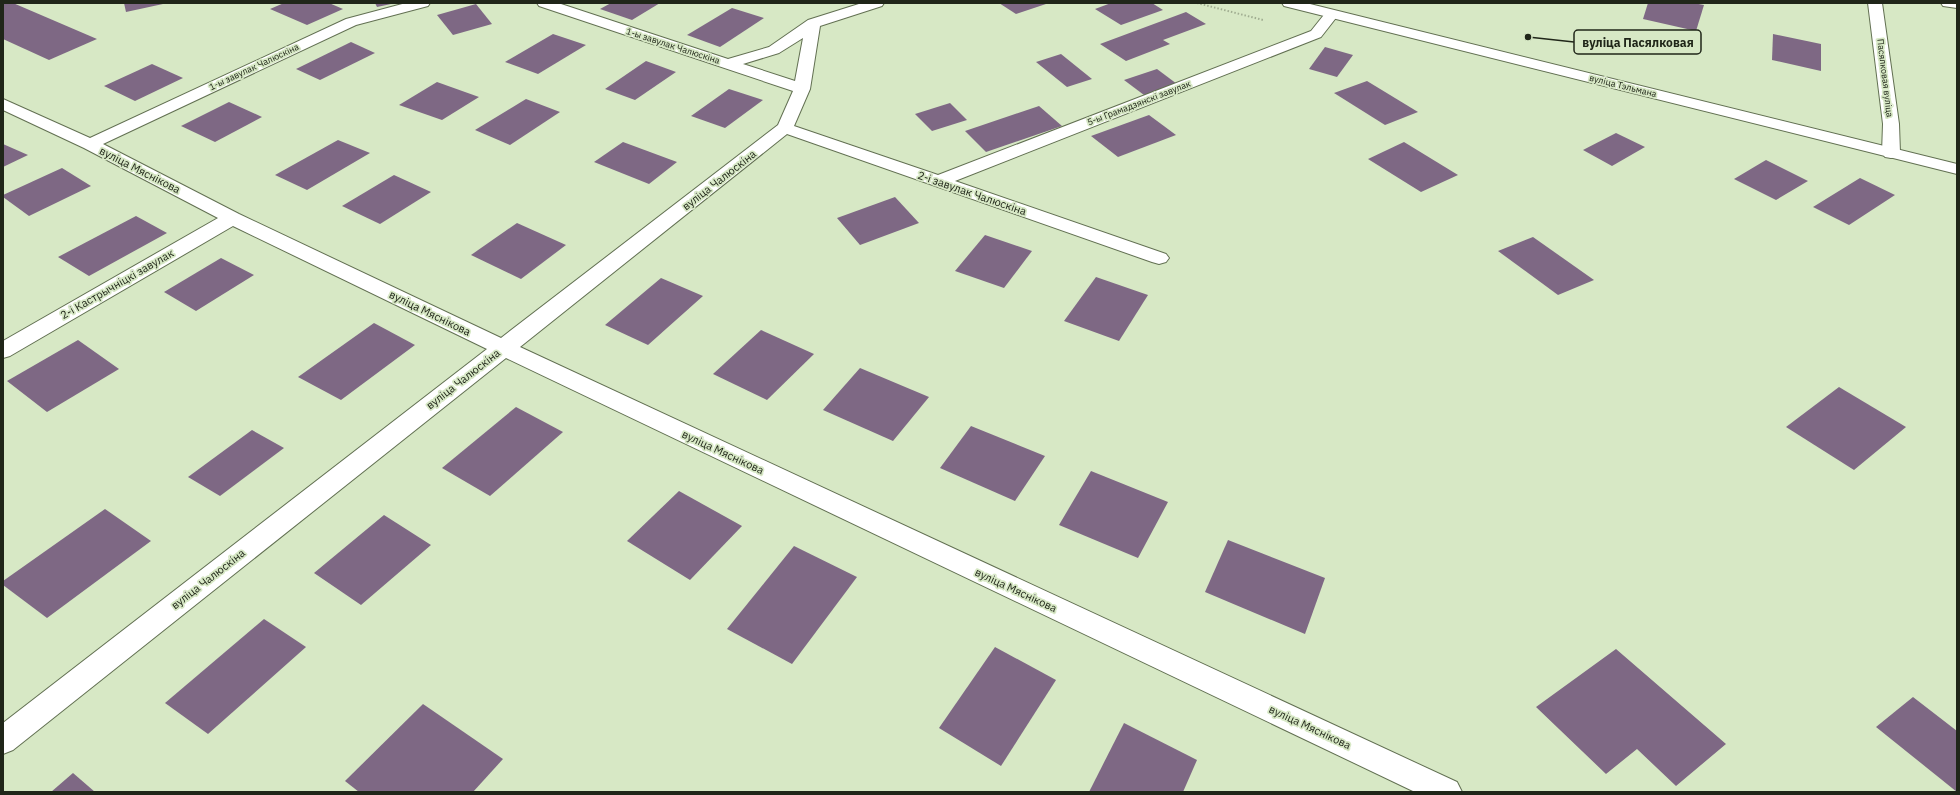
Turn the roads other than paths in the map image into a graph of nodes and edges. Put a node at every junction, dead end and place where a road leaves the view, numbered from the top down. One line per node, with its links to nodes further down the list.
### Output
1 (423, 3): 14 (street, 1-ы завулак Чалюскіна)
2 (544, 3): 10 (street, 1-ы завулак Чалюскіна)
3 (877, 3): 9 (street)
4 (1289, 3): 8 (street, вуліца Тэльмана)
5 (1875, 3): 15 (street, Пасялковая вуліца)
6 (1948, 3): 7 (street)
7 (1957, 4)
8 (1332, 14): 15 (street, вуліца Тэльмана); 17 (street, 5-ы Грамадзянскі завулак)
9 (812, 25): 10 (street); 11 (street, вуліца Чалюскіна)
10 (728, 64): 11 (street, 1-ы завулак Чалюскіна)
11 (802, 89): 13 (street, вуліца Чалюскіна)
12 (3, 104): 14 (street, вуліца Мяснікова)
13 (785, 128): 17 (street, 2-і завулак Чалюскіна); 20 (street, вуліца Чалюскіна)
14 (90, 144): 18 (street, вуліца Мяснікова)
15 (1891, 153): 16 (street, вуліца Тэльмана)
16 (1957, 169)
17 (939, 181): 19 (street, 2-і завулак Чалюскіна)
18 (232, 218): 20 (street, вуліца Мяснікова); 21 (street, 2-і Кастрычніцкі завулак)
19 (1159, 258)
20 (502, 348): 22 (street, вуліца Чалюскіна); 23 (street, вуліца Мяснікова)
21 (3, 351)
22 (3, 740)
23 (1447, 792)

